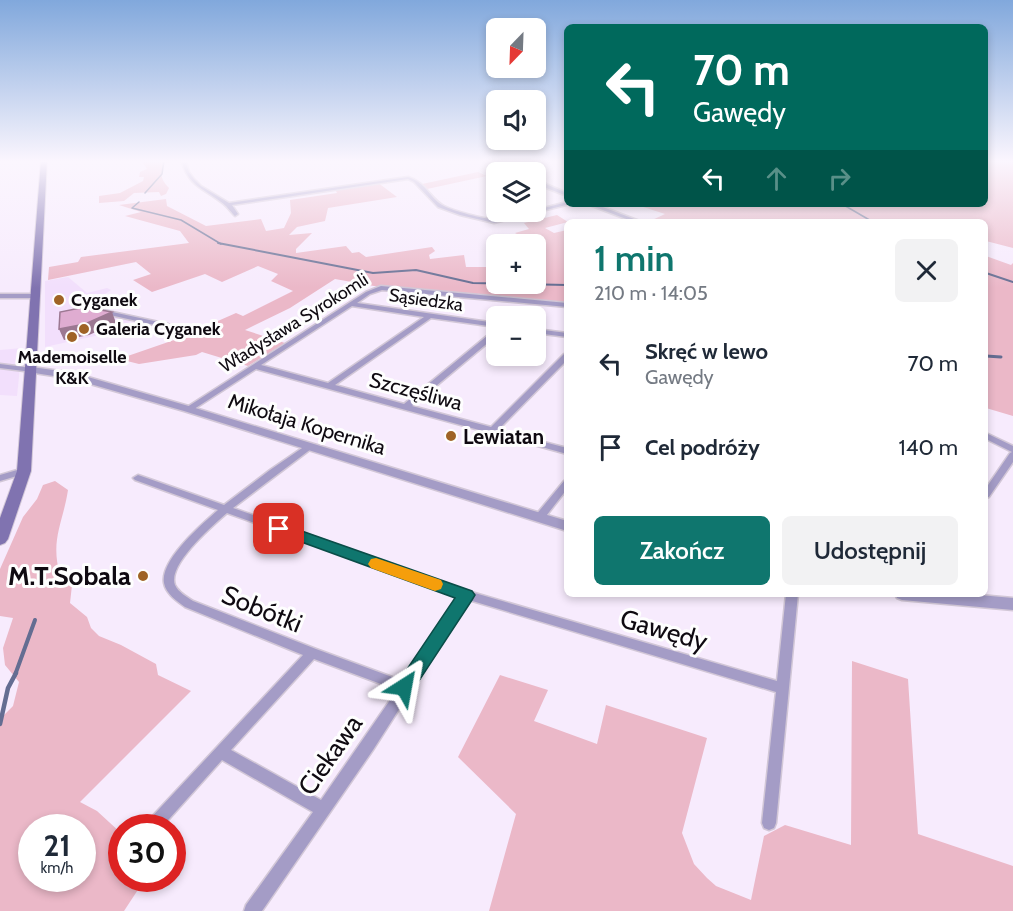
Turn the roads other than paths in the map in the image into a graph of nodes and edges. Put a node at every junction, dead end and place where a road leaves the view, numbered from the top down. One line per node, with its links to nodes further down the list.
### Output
1 (41, 203): 13 (main road)
2 (226, 203): 5 (street)
3 (239, 203): 5 (street)
4 (438, 203): 11 (street)
5 (229, 204): 9 (street)
6 (564, 205): 8 (street)
7 (598, 207): 10 (street)
8 (546, 209)
9 (235, 214)
10 (631, 219)
11 (486, 220)
12 (0, 296): 13 (street)
13 (36, 296): 26 (main road)
14 (352, 304): 15 (street, Władysława Syrokomli); 17 (street, Sąsiedzka); 25 (street, Władysława Syrokomli)
15 (564, 305)
16 (90, 310): 19 (street)
17 (429, 316): 18 (street, Sąsiedzka); 27 (street)
18 (486, 324)
19 (168, 326)
20 (546, 332): 21 (street)
21 (564, 335)
22 (486, 341): 28 (street)
23 (564, 359): 30 (street)
24 (0, 366): 26 (street)
25 (255, 366): 27 (street, Szczęśliwa); 29 (street, Władysława Syrokomli)
26 (32, 369): 29 (street, Mikołaja Kopernika); 36 (main road)
27 (329, 386): 28 (street, Szczęśliwa)
28 (406, 407): 30 (street, Szczęśliwa)
29 (188, 409): 32 (street, Mikołaja Kopernika)
30 (492, 431): 34 (street, Szczęśliwa)
31 (988, 437): 33 (street)
32 (308, 447): 41 (street, Sobótki); 42 (street, Mikołaja Kopernika)
33 (1013, 450)
34 (564, 451)
35 (1013, 455): 40 (street)
36 (24, 471): 37 (street); 44 (main road)
37 (0, 478)
38 (138, 478): 41 (street, Gawędy)
39 (564, 487): 42 (street)
40 (988, 490)
41 (227, 508): 45 (street, Gawędy); 49 (street, Sobótki)
42 (539, 518): 43 (street, Mikołaja Kopernika)
43 (564, 525)
44 (0, 538)
45 (466, 595): 50 (street, Ciekawa); 51 (street, Gawędy)
46 (792, 597): 51 (street)
47 (935, 597): 48 (street)
48 (1013, 604)
49 (312, 653): 50 (street); 52 (street, Sobótki)
50 (404, 687): 53 (street, Ciekawa)
51 (783, 688): 55 (street)
52 (221, 752): 53 (street); 54 (street, Sobótki)
53 (322, 808): 56 (street, Ciekawa)
54 (164, 814)
55 (769, 824)
56 (252, 911)

